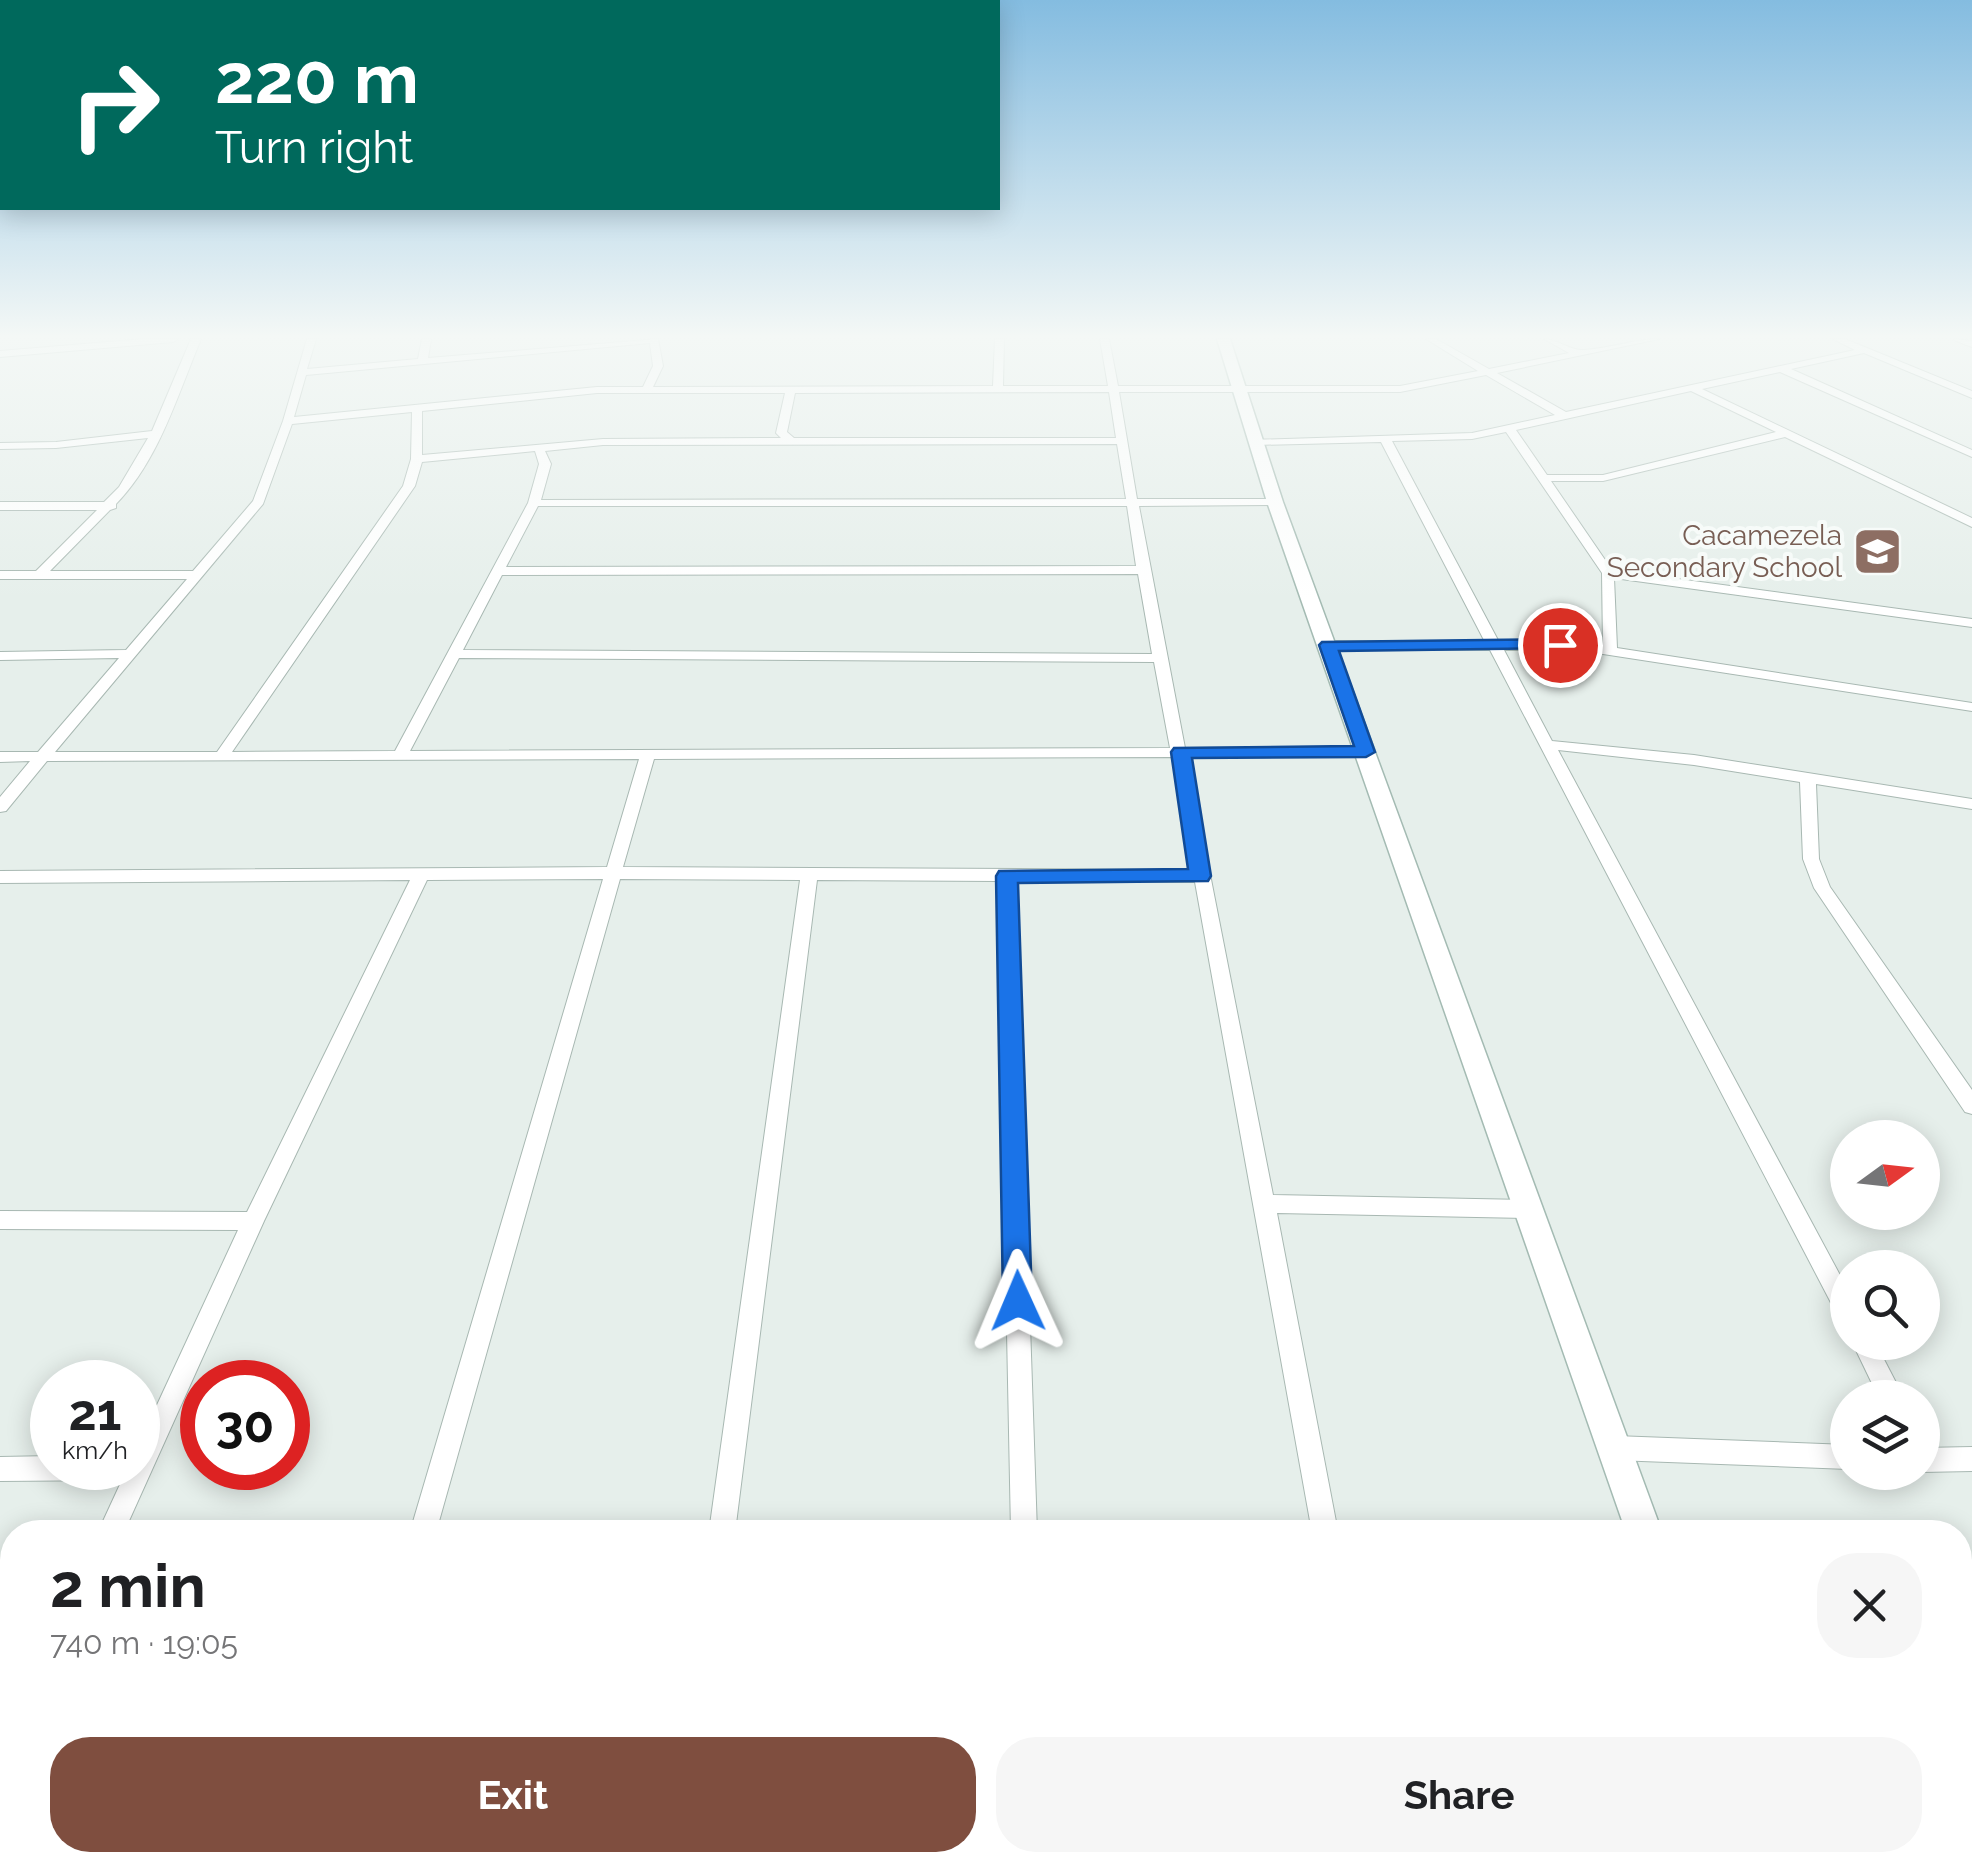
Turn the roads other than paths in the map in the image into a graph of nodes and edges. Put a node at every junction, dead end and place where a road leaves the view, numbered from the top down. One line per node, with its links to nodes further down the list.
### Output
1 (159, 426): 12 (street)
2 (286, 426): 33 (street)
3 (417, 426): 20 (street)
4 (782, 426): 16 (street)
5 (1120, 426): 13 (street)
6 (1252, 426): 15 (street)
7 (1521, 426): 10 (street)
8 (1772, 426): 11 (street)
9 (1910, 426): 19 (street)
10 (1510, 429): 14 (street); 21 (street)
11 (1786, 433): 21 (street); 27 (street)
12 (156, 434): 17 (street); 26 (street)
13 (1123, 441): 16 (street); 22 (street)
14 (1386, 441): 15 (street); 36 (street)
15 (1256, 442): 23 (street)
16 (793, 443): 18 (street)
17 (0, 446)
18 (538, 448): 20 (street); 24 (street)
19 (1972, 454)
20 (418, 459): 50 (street)
21 (1545, 478): 30 (street)
22 (1132, 500): 23 (street); 24 (street); 28 (street)
23 (1275, 502): 35 (street)
24 (534, 503): 29 (street)
25 (0, 506): 26 (street)
26 (112, 506): 31 (street)
27 (1972, 523)
28 (1146, 570): 29 (street); 41 (street)
29 (496, 571): 39 (street)
30 (1608, 572): 34 (street); 37 (street)
31 (39, 575): 32 (street); 33 (street)
32 (0, 576)
33 (195, 576): 38 (street)
34 (1972, 624)
35 (1328, 645): 36 (street); 46 (street)
36 (1494, 645): 37 (street); 43 (street)
37 (1610, 650): 42 (street)
38 (130, 654): 40 (street); 49 (street)
39 (454, 654): 41 (street); 47 (street)
40 (0, 656)
41 (1160, 658): 45 (street)
42 (1972, 707)
43 (1550, 745): 51 (street); 65 (street)
44 (648, 752): 45 (street); 47 (street); 55 (street)
45 (1181, 752): 46 (street); 58 (street)
46 (1366, 752): 62 (street)
47 (401, 754): 50 (street)
48 (0, 756): 49 (street)
49 (42, 756): 50 (street); 53 (street)
50 (221, 757)
51 (1808, 777): 52 (street); 60 (street)
52 (1972, 804)
53 (0, 806)
54 (421, 874): 55 (street); 59 (street); 64 (street)
55 (611, 874): 56 (street); 75 (street)
56 (809, 874): 57 (street); 76 (street)
57 (1006, 876): 58 (street); 77 (street)
58 (1200, 876): 61 (street)
59 (0, 878)
60 (1972, 1106)
61 (1264, 1204): 62 (street); 78 (street)
62 (1527, 1209): 67 (street)
63 (0, 1220): 64 (street)
64 (253, 1221): 66 (street)
65 (1830, 1279)
66 (160, 1419)
67 (1615, 1448): 68 (street); 79 (street)
68 (1830, 1456)
69 (1972, 1458): 70 (street)
70 (1940, 1459)
71 (0, 1469): 72 (street)
72 (30, 1469)
73 (128, 1490): 74 (street)
74 (116, 1520)
75 (426, 1520)
76 (724, 1520)
77 (1024, 1520)
78 (1323, 1520)
79 (1640, 1520)

